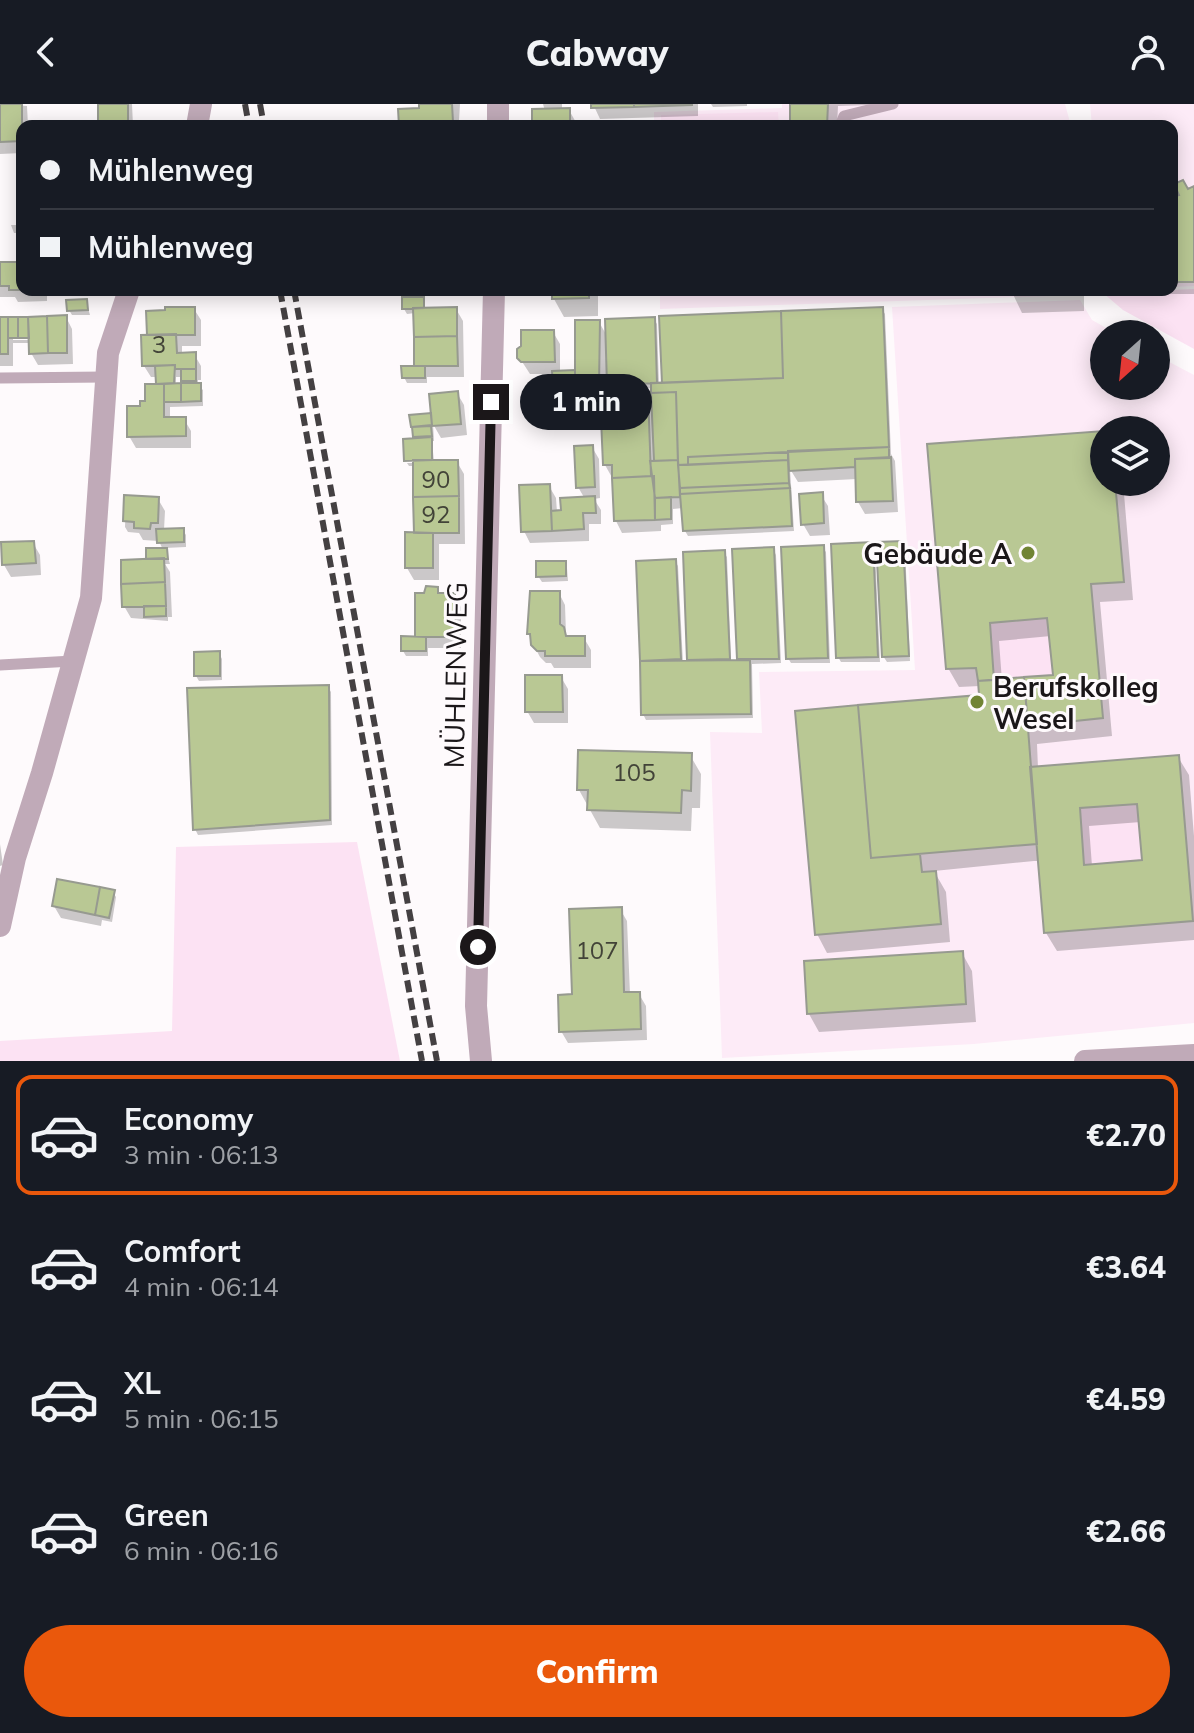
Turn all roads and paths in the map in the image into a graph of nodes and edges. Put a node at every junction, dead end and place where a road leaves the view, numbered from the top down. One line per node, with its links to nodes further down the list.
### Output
1 (893, 104): 2 (lane)
2 (842, 120)
3 (127, 296): 5 (street)
4 (494, 296): 11 (street, MÜHLENWEG)
5 (106, 377): 6 (lane); 7 (street)
6 (0, 378)
7 (73, 661): 8 (lane); 9 (street)
8 (0, 665)
9 (0, 926)
10 (1194, 1055): 12 (street)
11 (481, 1061)
12 (1085, 1061)

